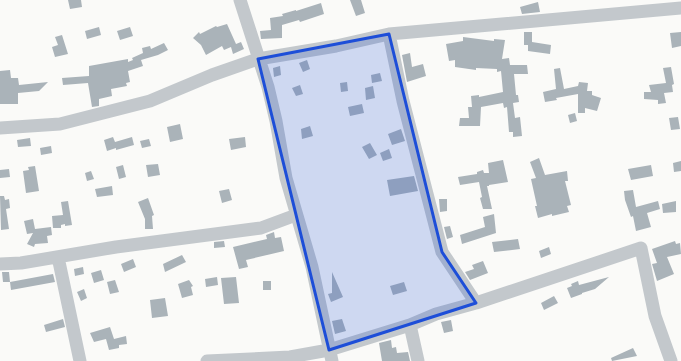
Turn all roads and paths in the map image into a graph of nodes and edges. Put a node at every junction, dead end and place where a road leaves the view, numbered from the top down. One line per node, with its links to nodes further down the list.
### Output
1 (240, 0): 4 (street)
2 (681, 8): 3 (street)
3 (389, 34): 4 (street); 9 (street)
4 (258, 59): 5 (street); 6 (street)
5 (0, 128)
6 (296, 215): 7 (street); 11 (street)
7 (58, 257): 8 (street); 13 (street)
8 (0, 264)
9 (476, 303): 10 (street); 16 (street)
10 (410, 325): 11 (street); 15 (street)
11 (331, 356): 12 (street)
12 (241, 360): 14 (street)
13 (80, 361)
14 (207, 361)
15 (418, 361)
16 (671, 361)

